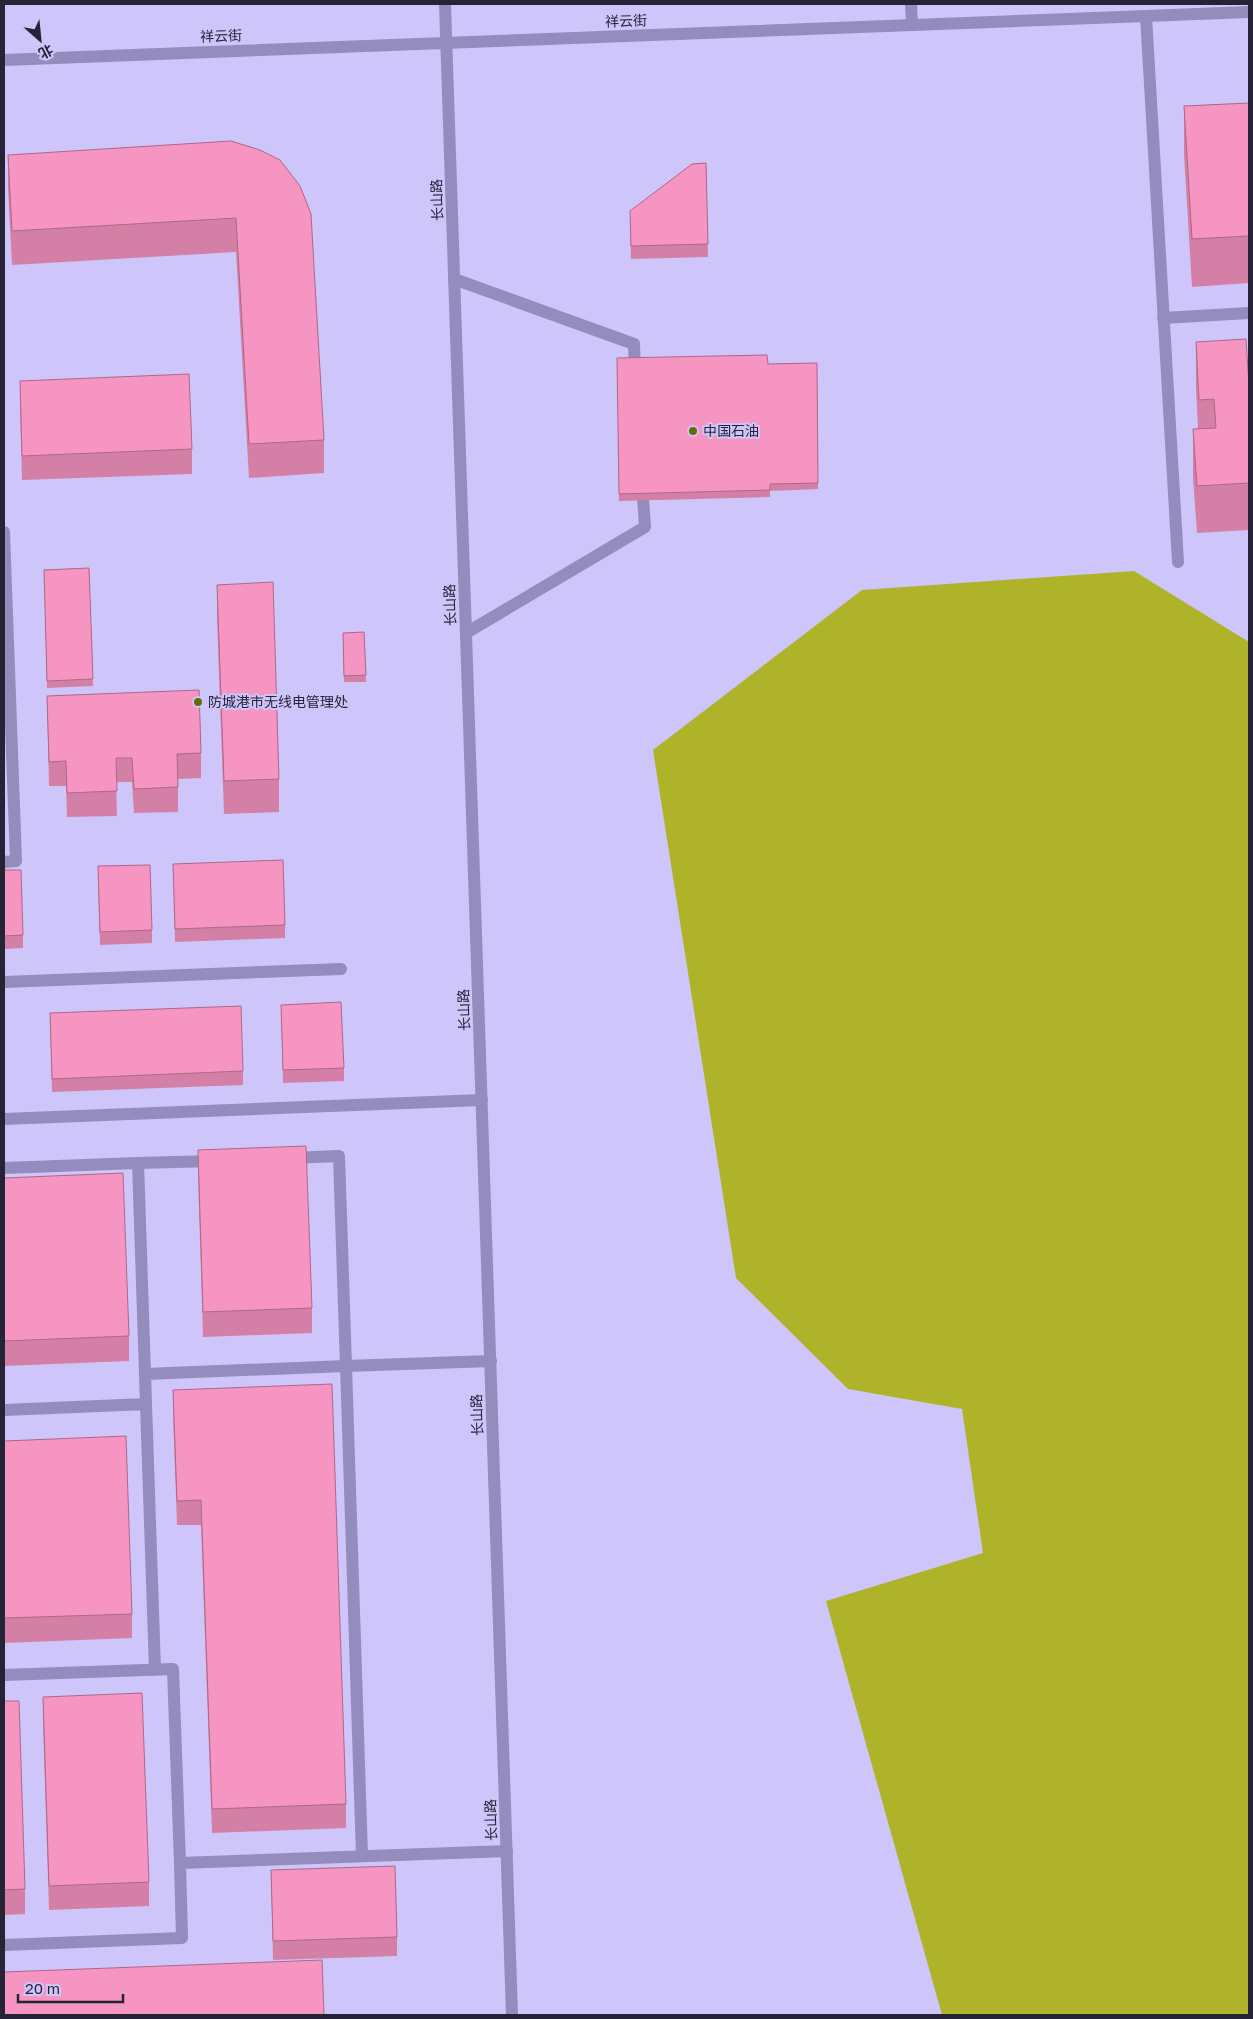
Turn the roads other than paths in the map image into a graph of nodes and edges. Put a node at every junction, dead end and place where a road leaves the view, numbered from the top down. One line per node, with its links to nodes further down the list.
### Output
1 (445, 4): 6 (street, 长山路)
2 (911, 4): 5 (street)
3 (1249, 12): 4 (street, 祥云街)
4 (1146, 16): 5 (street, 祥云街); 10 (street)
5 (912, 25): 6 (street, 祥云街)
6 (446, 43): 7 (street, 祥云街); 8 (street, 长山路)
7 (4, 60)
8 (454, 279): 11 (street); 15 (street, 长山路)
9 (1249, 313): 10 (street)
10 (1164, 318): 14 (street)
11 (636, 383)
12 (642, 469): 15 (street)
13 (4, 532): 16 (street)
14 (1178, 562)
15 (466, 633): 20 (street, 长山路)
16 (7, 692): 17 (street)
17 (4, 862)
18 (341, 968): 19 (street)
19 (4, 982)
20 (482, 1100): 21 (street); 26 (street, 长山路)
21 (4, 1119)
22 (282, 1158): 27 (street)
23 (224, 1160): 24 (street)
24 (138, 1164): 25 (street); 28 (street)
25 (4, 1168)
26 (491, 1361): 27 (street); 33 (street, 长山路)
27 (346, 1366): 28 (street); 34 (street)
28 (145, 1374): 29 (street)
29 (146, 1404): 30 (street); 31 (street)
30 (4, 1410)
31 (155, 1670): 32 (street); 35 (street)
32 (4, 1675)
33 (507, 1851): 34 (street); 37 (street, 长山路)
34 (362, 1856): 35 (street)
35 (180, 1863): 36 (street)
36 (4, 1945)
37 (512, 2015)

